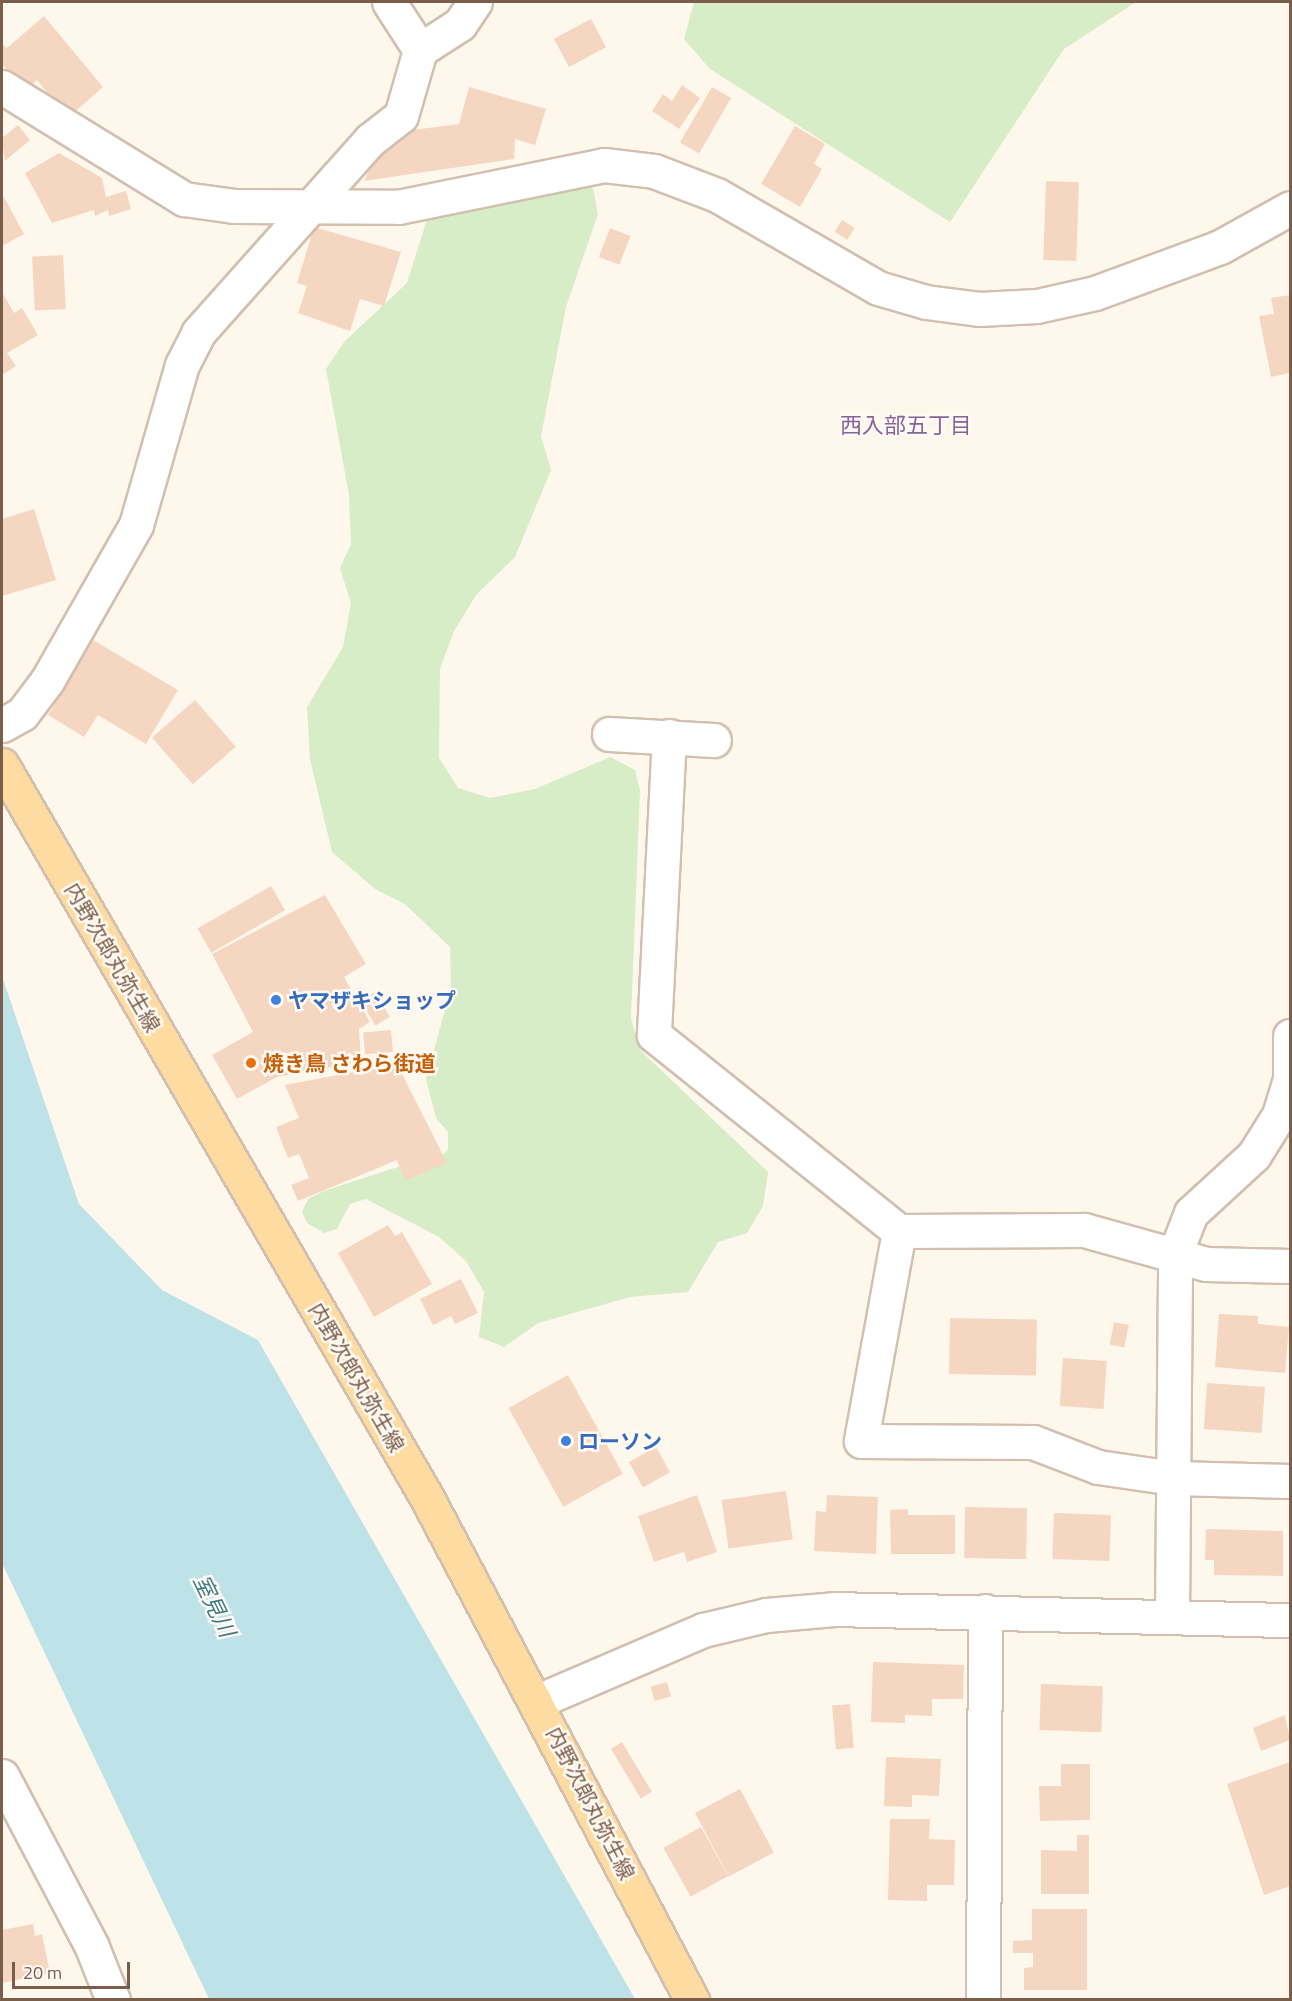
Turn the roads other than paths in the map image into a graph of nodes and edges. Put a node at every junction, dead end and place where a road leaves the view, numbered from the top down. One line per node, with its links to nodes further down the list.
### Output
1 (389, 2): 3 (street)
2 (475, 2): 3 (street)
3 (420, 50): 5 (street)
4 (2, 87): 5 (street)
5 (314, 208): 6 (street); 7 (street)
6 (1290, 208)
7 (2, 725)
8 (609, 734): 9 (street)
9 (669, 736): 10 (street); 13 (street)
10 (714, 740)
11 (2, 765): 21 (main road, 内野次郎丸弥生線)
12 (1290, 1036): 14 (street)
13 (899, 1231): 14 (street); 16 (street)
14 (1175, 1254): 15 (street); 16 (street)
15 (1290, 1266)
16 (1173, 1478): 17 (street); 19 (street)
17 (1290, 1481)
18 (985, 1611): 19 (street); 21 (street); 25 (street)
19 (1172, 1616): 20 (street)
20 (1290, 1620)
21 (538, 1701): 24 (main road, 内野次郎丸弥生線)
22 (2, 1776): 23 (street)
23 (113, 2000)
24 (693, 2000)
25 (983, 2000)

